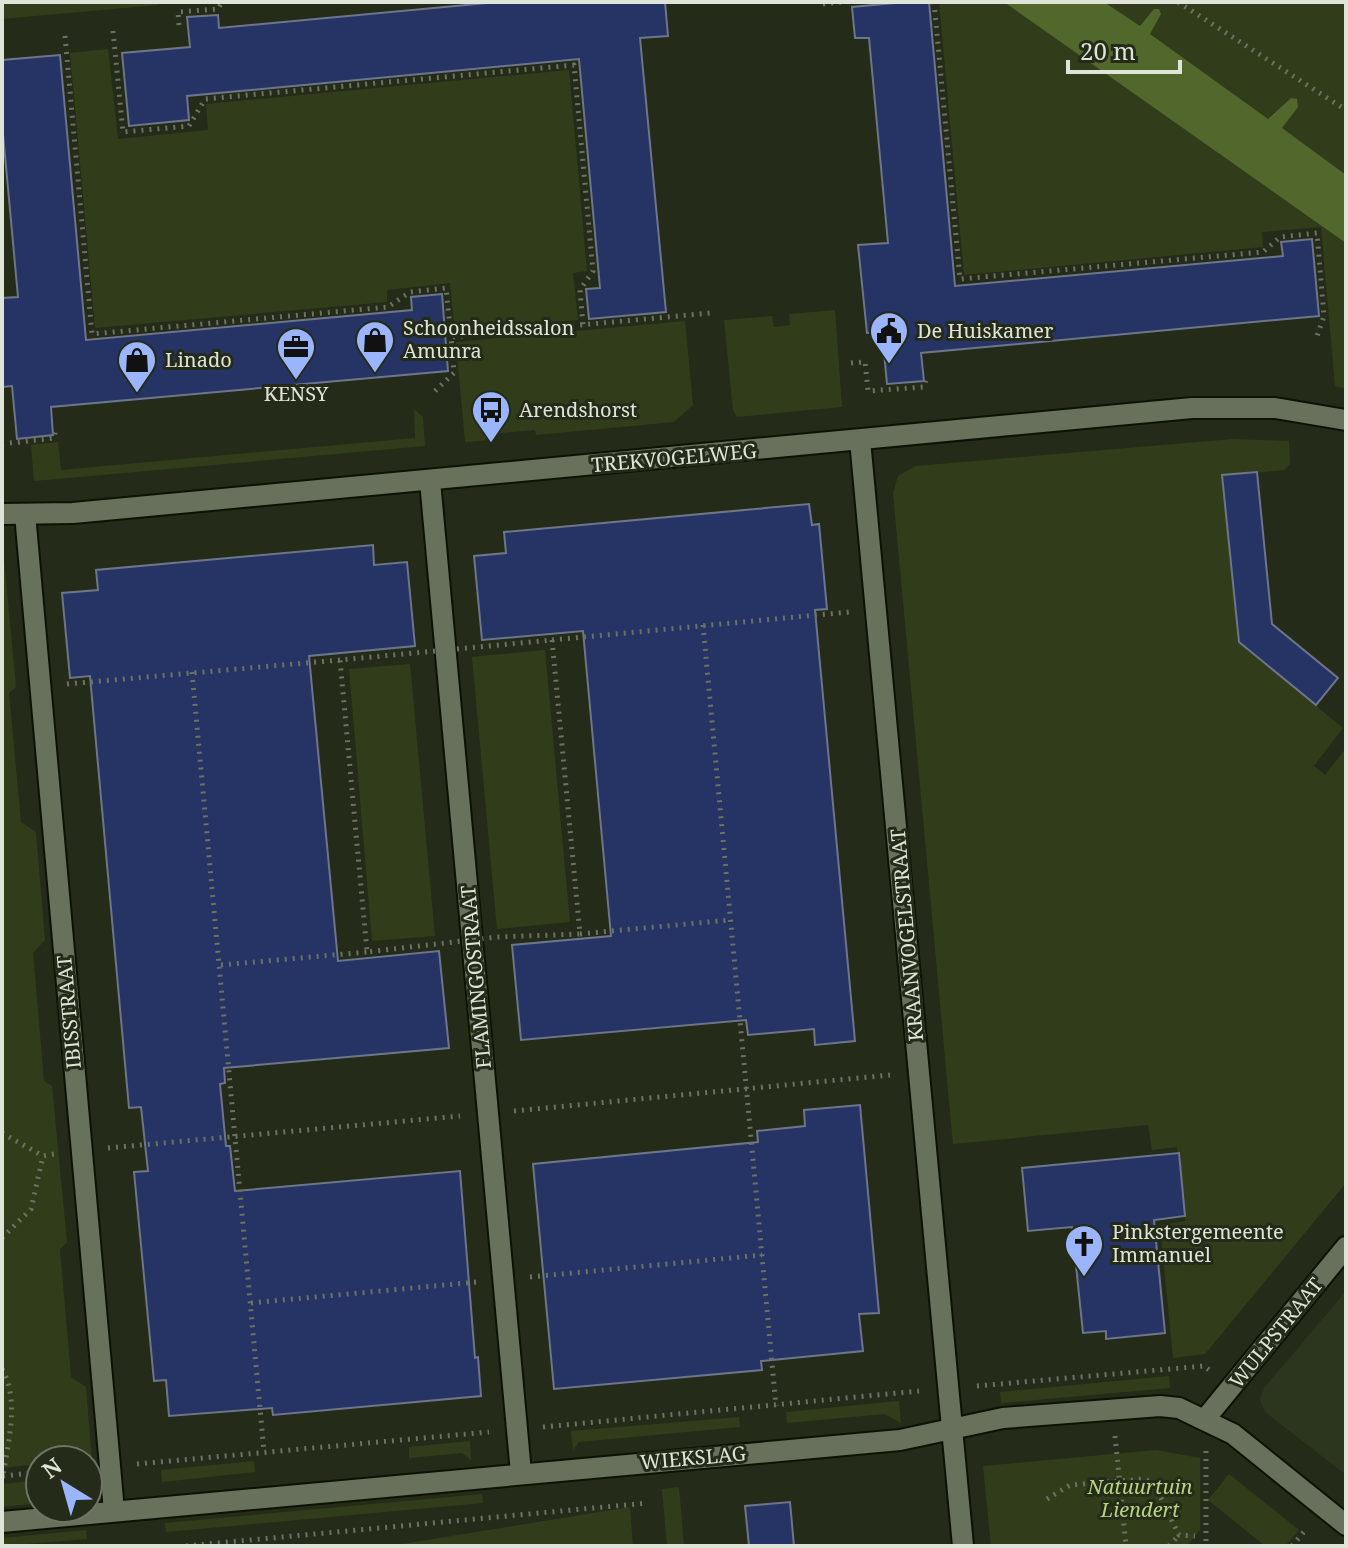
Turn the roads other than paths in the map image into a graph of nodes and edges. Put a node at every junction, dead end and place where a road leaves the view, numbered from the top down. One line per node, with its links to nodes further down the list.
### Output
1 (1346, 420): 2 (street, TREKVOGELWEG)
2 (860, 440): 3 (street, TREKVOGELWEG); 8 (street, KRAANVOGELSTRAAT)
3 (430, 481): 5 (street, TREKVOGELWEG); 9 (street, FLAMINGOSTRAAT)
4 (2, 514): 5 (street, TREKVOGELWEG)
5 (25, 514): 10 (street, IBISSTRAAT)
6 (1346, 1247): 7 (street, WULPSTRAAT)
7 (1205, 1419): 8 (street, WIEKSLAG); 12 (street, WIEKSLAG)
8 (952, 1429): 9 (street, WIEKSLAG); 13 (street, KRAANVOGELSTRAAT)
9 (521, 1473): 10 (street, WIEKSLAG)
10 (114, 1511): 11 (street, WIEKSLAG)
11 (2, 1522)
12 (1346, 1525)
13 (963, 1546)

